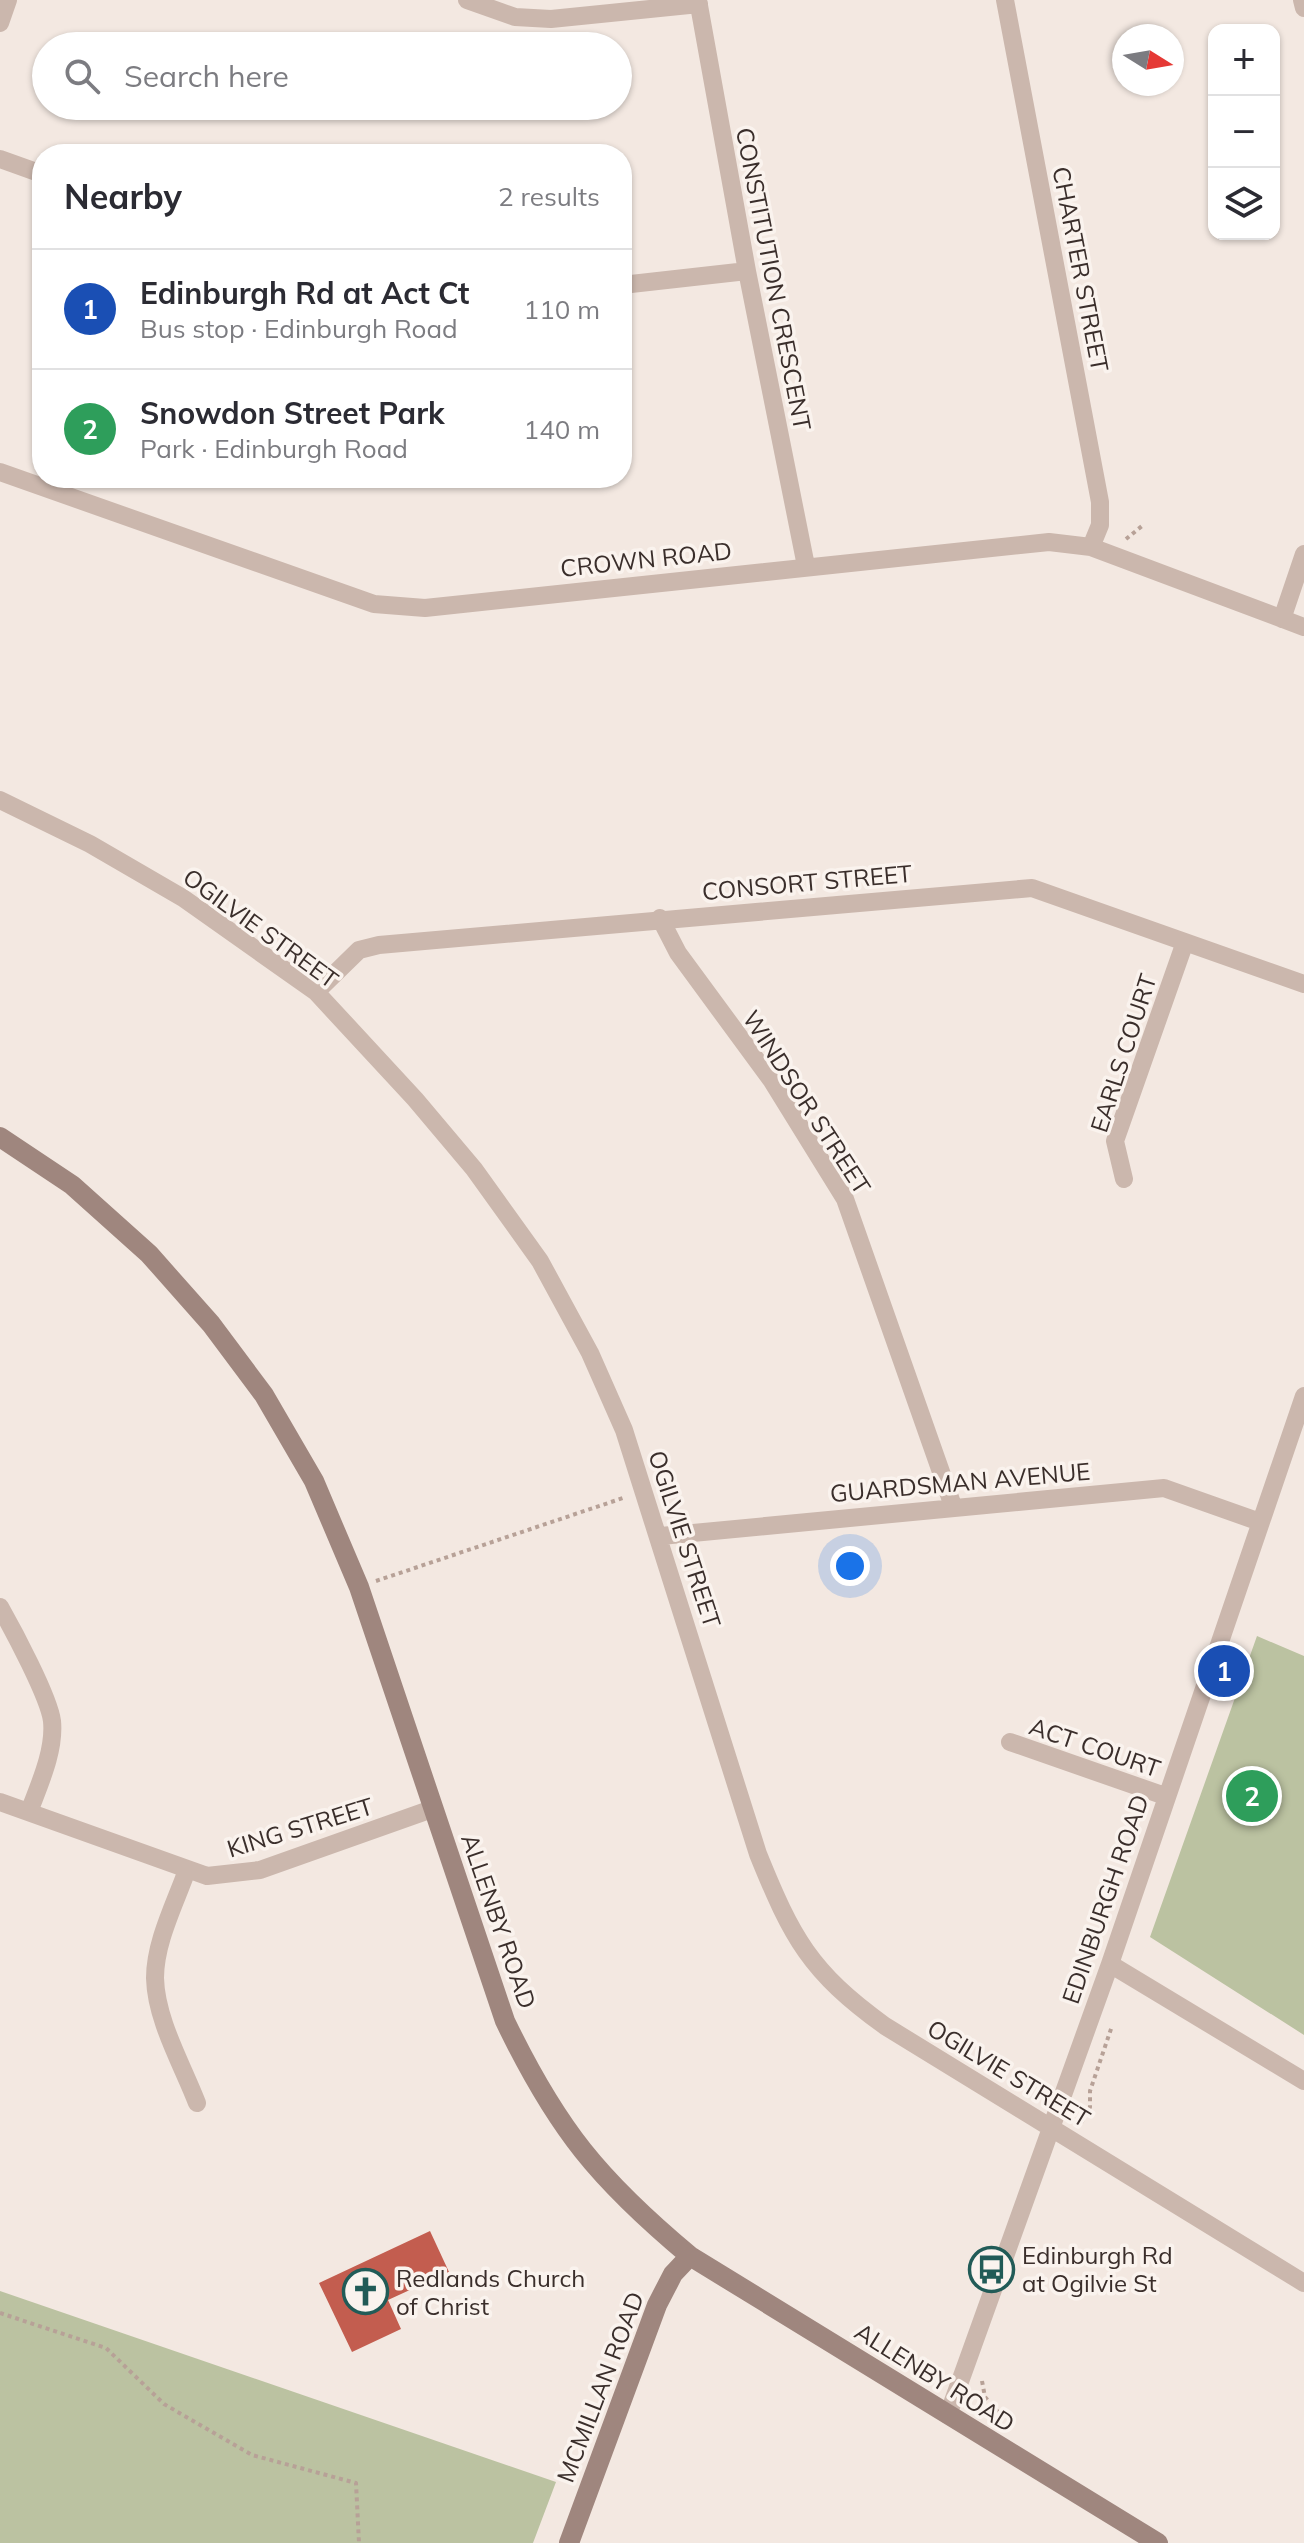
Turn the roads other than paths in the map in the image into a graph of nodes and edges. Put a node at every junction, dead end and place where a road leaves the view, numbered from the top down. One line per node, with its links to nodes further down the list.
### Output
1 (8, 0): 7 (street)
2 (467, 0): 5 (street)
3 (1005, 0): 15 (street, CHARTER STREET)
4 (1302, 0): 6 (street)
5 (698, 2): 10 (street, CONSTITUTION CRESCENT)
6 (1304, 8)
7 (0, 23)
8 (0, 159): 9 (street)
9 (32, 170)
10 (747, 271): 11 (street); 17 (street, CONSTITUTION CRESCENT)
11 (632, 284)
12 (0, 472): 13 (street, CROWN ROAD)
13 (32, 483)
14 (45, 488): 17 (street, CROWN ROAD)
15 (1091, 547): 17 (street, CROWN ROAD); 18 (street, CROWN ROAD)
16 (1304, 554): 18 (street)
17 (806, 566)
18 (1282, 619): 19 (street, CROWN ROAD)
19 (1304, 627)
20 (0, 800): 24 (street, OGILVIE STREET)
21 (660, 918): 22 (street, CONSORT STREET); 24 (street, CONSORT STREET); 28 (street, WINDSOR STREET)
22 (1185, 942): 23 (street, CONSORT STREET); 26 (street, EARLS COURT)
23 (1304, 984)
24 (316, 992): 30 (street, OGILVIE STREET)
25 (0, 1137): 35 (main road, ALLENBY ROAD)
26 (1124, 1179)
27 (1304, 1396): 29 (street, EDINBURGH ROAD)
28 (953, 1506): 29 (street, GUARDSMAN AVENUE); 30 (street, GUARDSMAN AVENUE)
29 (1260, 1522): 33 (street, EDINBURGH ROAD)
30 (661, 1536): 41 (street, OGILVIE STREET)
31 (0, 1607): 36 (street)
32 (1010, 1742): 33 (street, ACT COURT)
33 (1165, 1796): 38 (street, EDINBURGH ROAD)
34 (0, 1802): 36 (street, KING STREET)
35 (432, 1809): 37 (street, KING STREET); 42 (main road, ALLENBY ROAD)
36 (29, 1812): 37 (street, KING STREET)
37 (187, 1870): 40 (street)
38 (1110, 1964): 39 (street); 41 (street, EDINBURGH ROAD)
39 (1304, 2081)
40 (197, 2103)
41 (1052, 2128): 43 (street, OGILVIE STREET); 44 (street, EDINBURGH ROAD)
42 (690, 2256): 44 (main road, ALLENBY ROAD); 45 (main road, MCMILLAN ROAD)
43 (1304, 2283)
44 (948, 2415): 46 (main road, ALLENBY ROAD)
45 (569, 2543)
46 (1158, 2543)

